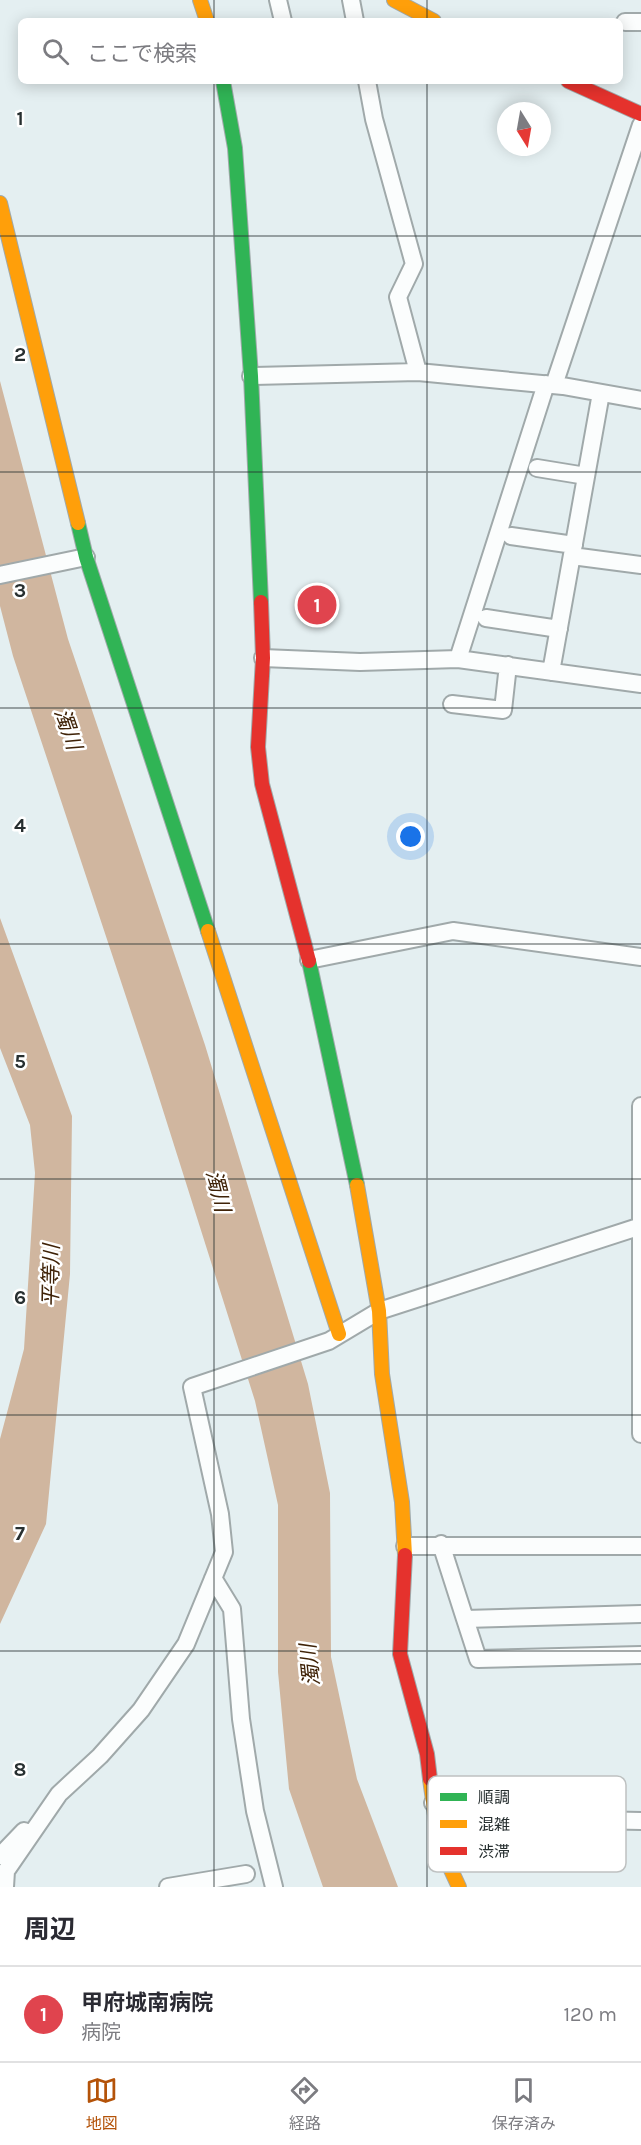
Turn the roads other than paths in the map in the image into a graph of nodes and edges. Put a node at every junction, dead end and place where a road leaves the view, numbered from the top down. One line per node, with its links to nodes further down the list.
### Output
1 (200, 0): 5 (street)
2 (278, 0): 6 (street)
3 (351, 0): 7 (street)
4 (398, 1): 8 (street)
5 (206, 18)
6 (282, 18)
7 (354, 18)
8 (429, 18)
9 (224, 84): 16 (street)
10 (368, 84): 15 (street)
11 (575, 84): 12 (street)
12 (641, 114)
13 (641, 125): 17 (street)
14 (0, 203): 24 (street)
15 (418, 372): 16 (street); 17 (street)
16 (251, 376): 29 (street)
17 (550, 385): 18 (street); 30 (street)
18 (601, 393): 19 (street); 21 (street)
19 (641, 400)
20 (537, 468): 21 (street)
21 (586, 476): 23 (street)
22 (511, 536): 23 (street)
23 (573, 550): 25 (street); 28 (street)
24 (80, 558): 26 (street); 40 (street)
25 (641, 566)
26 (0, 574)
27 (486, 618): 28 (street)
28 (559, 629): 32 (street)
29 (263, 658): 30 (street); 36 (street)
30 (458, 658): 31 (street)
31 (508, 665): 32 (street); 34 (street)
32 (551, 672): 33 (street)
33 (641, 684)
34 (452, 704)
35 (641, 957): 36 (street)
36 (309, 960): 39 (street)
37 (641, 1106): 38 (street)
38 (640, 1226): 39 (street); 41 (street)
39 (379, 1311): 40 (street); 44 (street)
40 (334, 1338): 46 (street)
41 (641, 1351): 42 (street)
42 (641, 1434)
43 (441, 1544): 44 (street); 45 (street); 48 (street)
44 (405, 1546): 50 (street)
45 (641, 1546)
46 (213, 1578): 51 (street); 60 (street)
47 (641, 1614): 48 (street)
48 (465, 1619): 49 (street)
49 (641, 1655)
50 (430, 1776)
51 (59, 1794): 54 (street); 58 (street)
52 (626, 1821): 53 (street)
53 (641, 1821)
54 (0, 1856)
55 (452, 1872): 61 (street)
56 (246, 1874): 57 (street)
57 (200, 1885): 59 (street)
58 (5, 1887)
59 (168, 1887)
60 (274, 1887)
61 (459, 1887)

